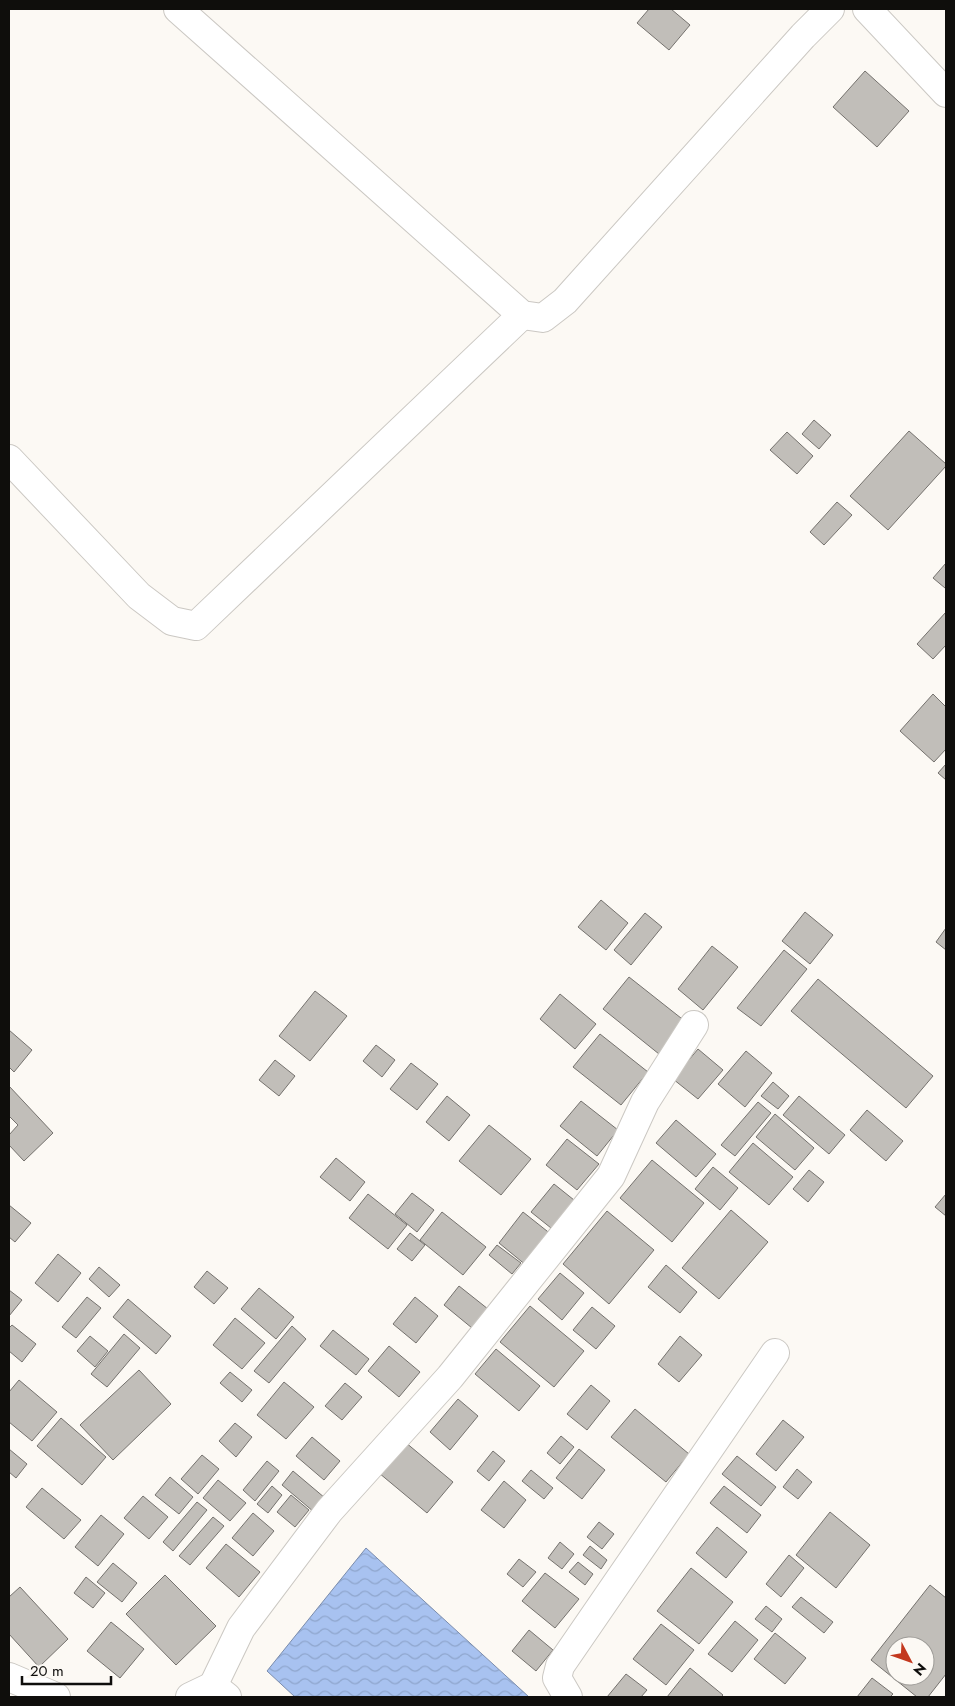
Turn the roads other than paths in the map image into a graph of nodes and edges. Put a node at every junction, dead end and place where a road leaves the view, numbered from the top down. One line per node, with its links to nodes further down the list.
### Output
1 (178, 9): 5 (street)
2 (830, 9): 5 (street)
3 (867, 9): 4 (street)
4 (942, 81)
5 (522, 316): 6 (street)
6 (9, 459)
7 (694, 1025): 10 (street)
8 (774, 1353): 12 (street)
9 (9, 1677): 11 (street)
10 (210, 1693)
11 (56, 1697)
12 (568, 1697)

